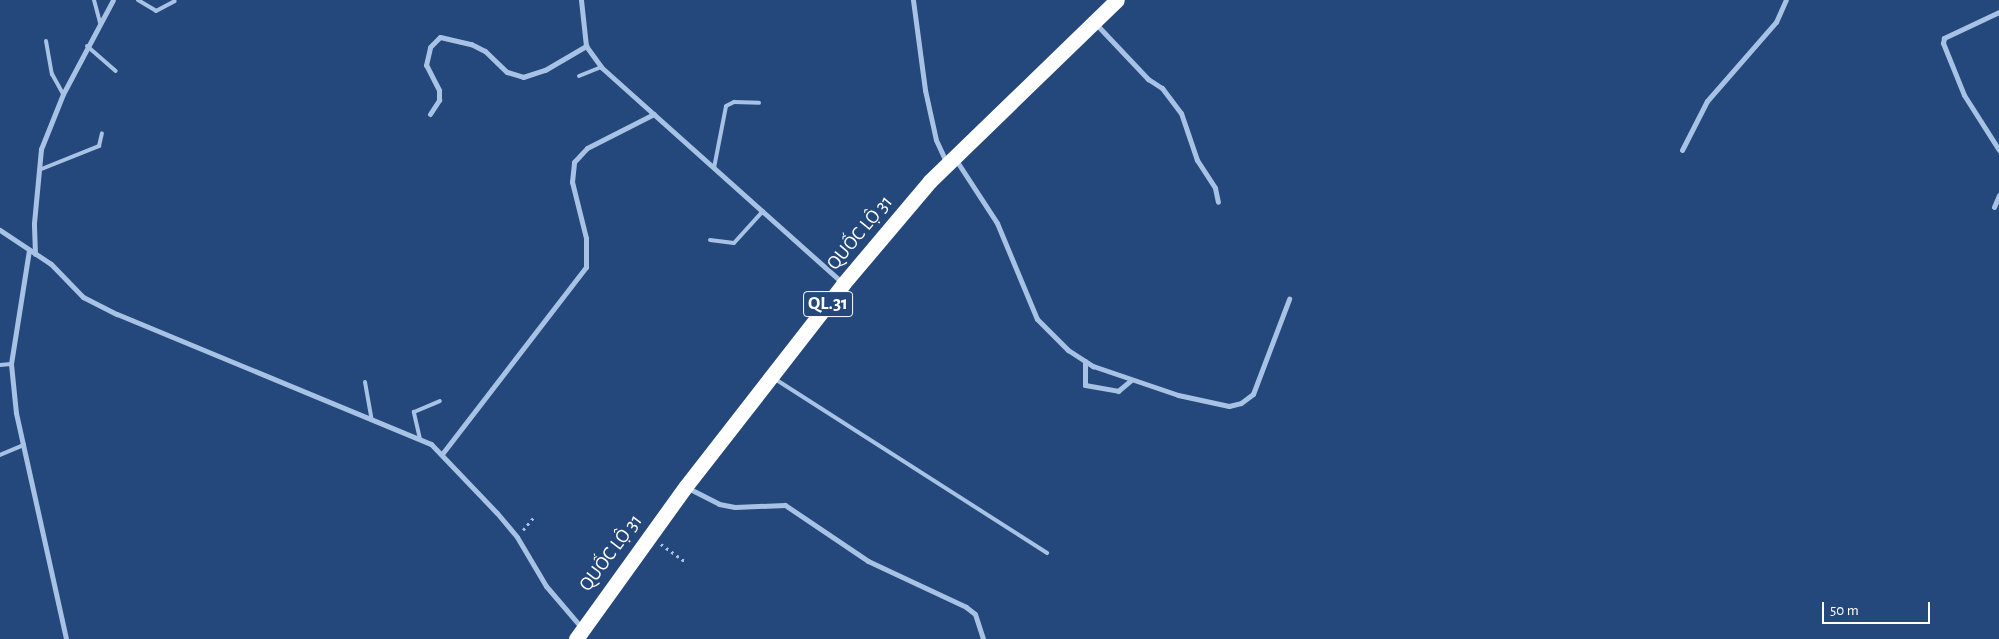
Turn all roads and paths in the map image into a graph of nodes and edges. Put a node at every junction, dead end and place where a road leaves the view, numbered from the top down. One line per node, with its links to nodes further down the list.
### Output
1 (94, 0): 11 (lane)
2 (113, 0): 11 (street)
3 (138, 0): 8 (lane)
4 (581, 0): 14 (street)
5 (913, 0): 25 (street)
6 (1117, 0): 10 (highway, QUỐC LỘ 31 / QL.31)
7 (1786, 0): 23 (street)
8 (175, 1)
9 (1999, 12): 24 (street)
10 (1094, 22): 25 (highway, QUỐC LỘ 31 / QL.31); 29 (street)
11 (100, 23): 13 (street)
12 (46, 41): 18 (lane)
13 (87, 46): 16 (lane); 18 (street)
14 (586, 46): 15 (street); 20 (street)
15 (601, 67): 17 (lane); 21 (street)
16 (116, 71)
17 (579, 76)
18 (63, 94): 27 (street)
19 (758, 102): 26 (lane)
20 (430, 114)
21 (654, 114): 26 (street); 48 (street)
22 (102, 133): 27 (lane)
23 (1682, 150)
24 (1999, 150)
25 (951, 161): 36 (highway, QUỐC LỘ 31 / QL.31); 38 (street)
26 (714, 168): 31 (street)
27 (39, 170): 35 (street)
28 (1999, 195): 30 (street)
29 (1218, 202)
30 (1994, 207)
31 (763, 211): 33 (lane); 36 (street)
32 (0, 230): 34 (street)
33 (710, 240)
34 (29, 250): 35 (street); 39 (street)
35 (35, 254): 45 (street)
36 (843, 284): 41 (highway, QUỐC LỘ 31 / QL.31)
37 (1289, 299): 42 (street)
38 (1085, 361): 42 (street); 42 (street)
39 (11, 364): 40 (lane); 47 (street)
40 (0, 365)
41 (771, 376): 50 (highway, QUỐC LỘ 31 / QL.31); 54 (lane)
42 (1131, 380)
43 (365, 382): 45 (lane)
44 (440, 401): 46 (lane)
45 (370, 418): 46 (street)
46 (420, 439): 48 (street)
47 (24, 445): 49 (lane); 57 (street)
48 (442, 454): 53 (street)
49 (0, 455)
50 (686, 486): 52 (highway, QUỐC LỘ 31 / QL.31); 58 (street)
51 (534, 517): 53 (path)
52 (650, 535): 55 (path); 56 (highway, QUỐC LỘ 31 / QL.31)
53 (517, 537): 56 (street)
54 (1047, 553)
55 (687, 564)
56 (579, 634)
57 (66, 639)
58 (983, 639)

